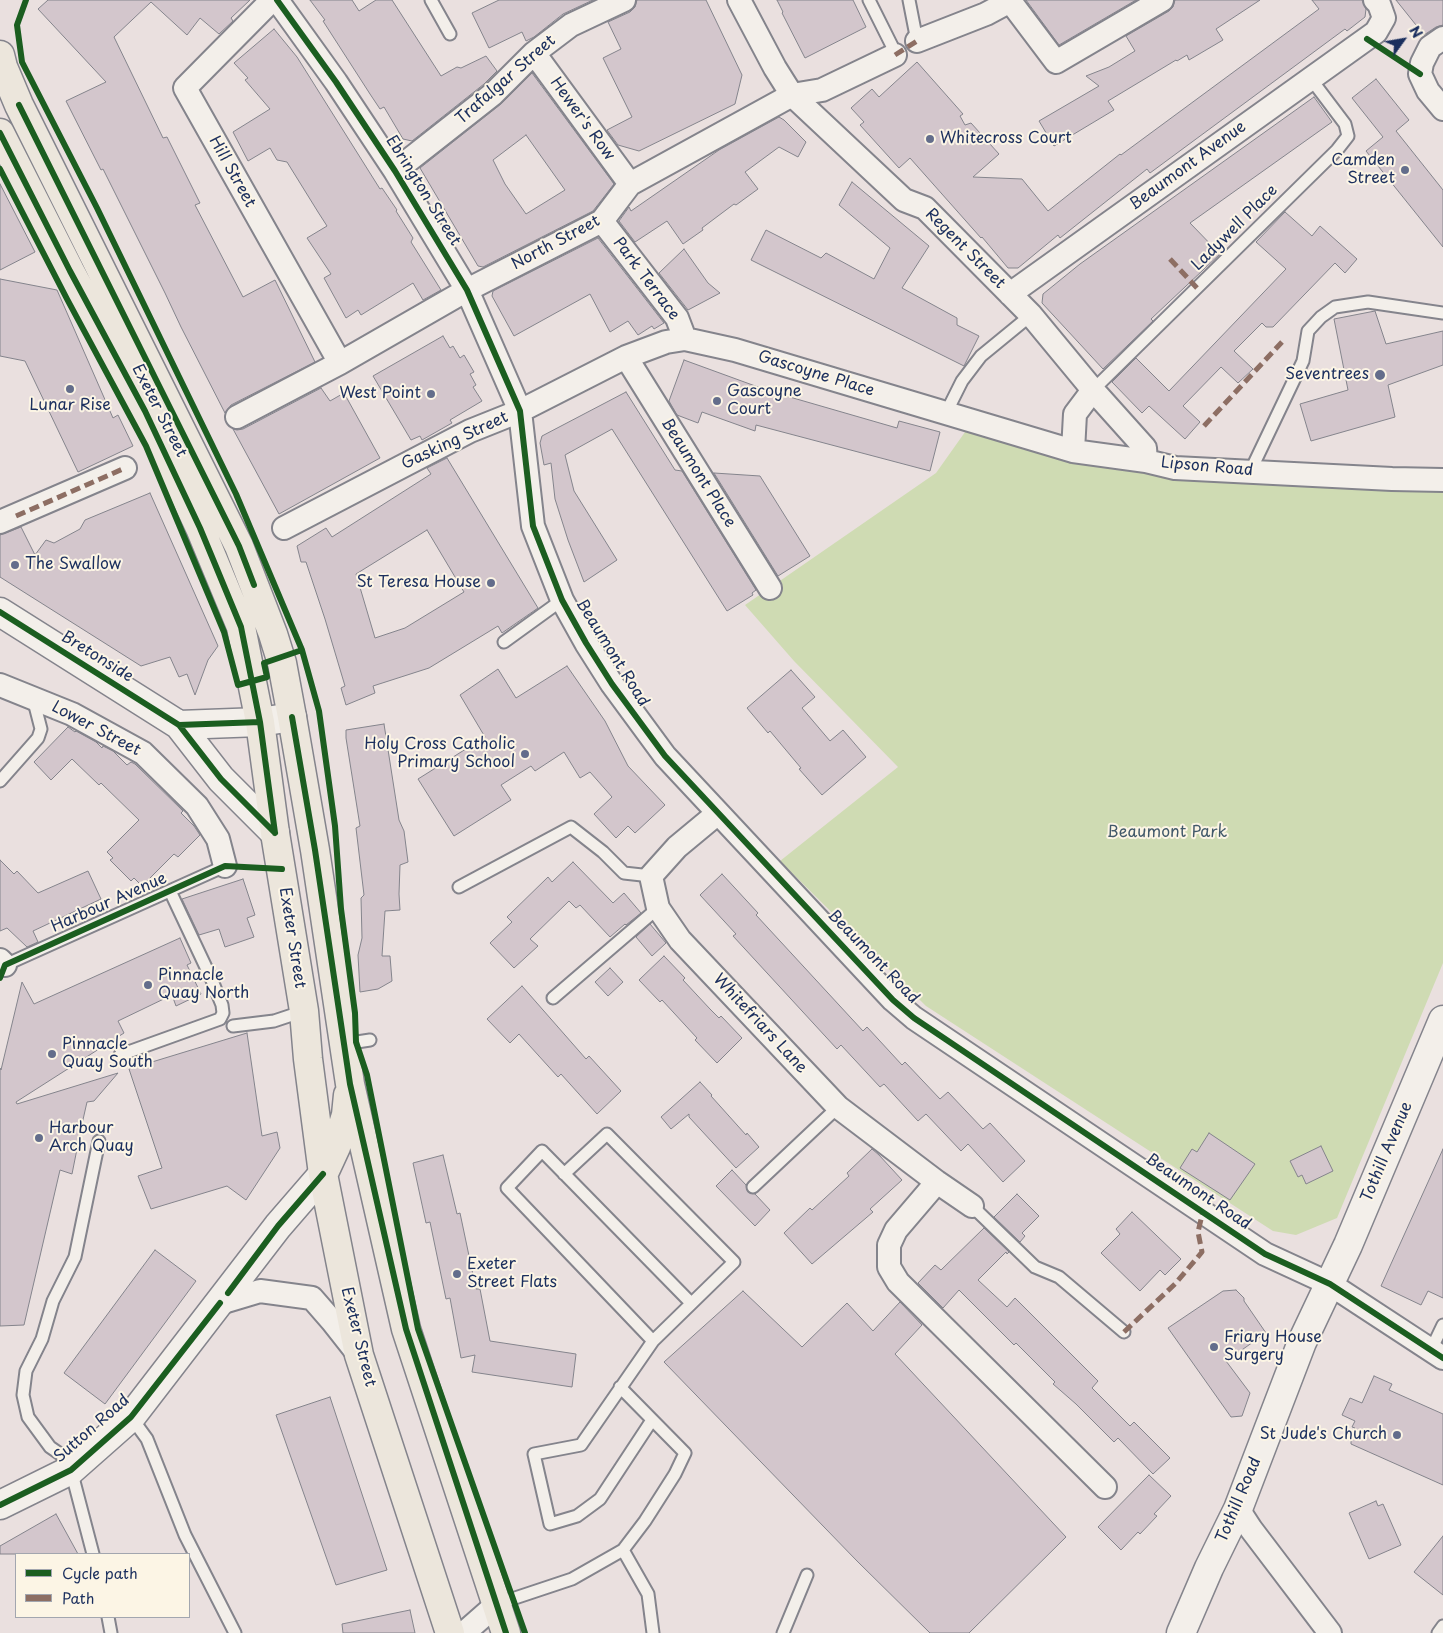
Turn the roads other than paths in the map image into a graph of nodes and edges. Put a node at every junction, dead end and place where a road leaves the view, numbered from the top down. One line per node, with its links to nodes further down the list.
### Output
1 (272, 0): 31 (street, Hill Street)
2 (277, 0): 22 (street, Ebrington Street)
3 (431, 0): 12 (lane)
4 (624, 0): 15 (street, Trafalgar Street)
5 (739, 0): 19 (street, Regent Street)
6 (869, 0): 17 (lane)
7 (909, 0): 14 (lane)
8 (1011, 0): 9 (street); 11 (street)
9 (1162, 0)
10 (1375, 0): 18 (street, Beaumont Avenue)
11 (984, 7): 14 (street)
12 (450, 34)
13 (1443, 38): 20 (street)
14 (917, 41)
15 (534, 53): 22 (street, Trafalgar Street); 23 (street, Hewer's Row)
16 (0, 55): 49 (main road, Exeter Street)
17 (895, 55): 19 (street, North Street)
18 (1311, 79): 26 (street, Beaumont Avenue); 32 (lane, Ladywell Place)
19 (792, 95): 23 (street, North Street); 26 (street, Regent Street)
20 (1443, 109)
21 (0, 133): 50 (main road, Exeter Street)
22 (395, 172): 25 (street, Ebrington Street)
23 (630, 184): 24 (street, North Street)
24 (602, 221): 25 (street, North Street); 29 (street, Park Terrace)
25 (467, 290): 31 (street, North Street); 33 (street, Ebrington Street)
26 (1010, 294): 28 (street, Regent Street)
27 (1443, 313): 39 (lane)
28 (1031, 315): 32 (street, Regent Street); 34 (lane)
29 (685, 339): 30 (street, Gasking Street); 34 (street, Gascoyne Place)
30 (626, 357): 33 (street, Gasking Street); 43 (street, Beaumont Place)
31 (340, 363): 35 (street, North Street)
32 (1093, 390): 36 (street); 37 (street, Regent Street)
33 (520, 411): 42 (street, Gasking Street); 44 (street, Beaumont Road)
34 (946, 413): 36 (street, Lipson Road)
35 (237, 417)
36 (1073, 451): 37 (street, Lipson Road)
37 (1146, 461): 39 (street, Lipson Road)
38 (126, 470): 41 (street)
39 (1250, 472): 40 (street, Lipson Road)
40 (1443, 480)
41 (8, 519)
42 (284, 528)
43 (770, 588)
44 (562, 600): 46 (lane); 53 (street, Beaumont Road)
45 (3, 620): 51 (main road, Bretonside)
46 (504, 642)
47 (0, 686): 48 (street, Lower Street)
48 (33, 698): 52 (lane); 55 (street, Lower Street)
49 (292, 717): 50 (main road); 66 (main road, Exeter Street)
50 (260, 722): 51 (main road); 54 (main road, Exeter Street)
51 (179, 725): 54 (main road, Bretonside)
52 (0, 780)
53 (718, 812): 56 (street); 74 (street, Beaumont Road)
54 (275, 833): 62 (main road, Exeter Street)
55 (225, 866): 58 (lane, Harbour Avenue)
56 (651, 876): 57 (lane); 59 (street, Whitefriars Lane)
57 (460, 887)
58 (170, 891): 60 (lane, Harbour Avenue); 65 (lane)
59 (658, 908): 61 (lane); 67 (street, Whitefriars Lane)
60 (2, 962)
61 (553, 998)
62 (304, 1011): 64 (lane); 69 (main road, Exeter Street)
63 (1443, 1020): 74 (main road, Tothill Avenue)
64 (233, 1026)
65 (120, 1055)
66 (350, 1084): 69 (main road); 92 (main road, Exeter Street)
67 (838, 1106): 71 (street, Whitefriars Lane); 72 (lane)
68 (99, 1141): 85 (lane)
69 (323, 1174): 75 (main road, Sutton Road); 81 (main road, Exeter Street)
70 (564, 1174): 76 (lane); 76 (lane); 79 (lane)
71 (937, 1182): 73 (street, Whitefriars Lane); 86 (street)
72 (753, 1187)
73 (972, 1206): 78 (lane)
74 (1330, 1284): 80 (street, Beaumont Road); 88 (main road, Tothill Road)
75 (220, 1303): 81 (street); 83 (main road, Sutton Road)
76 (691, 1303): 79 (lane)
77 (1443, 1325): 80 (lane)
78 (1124, 1332)
79 (653, 1341): 82 (lane)
80 (1437, 1354)
81 (359, 1355): 97 (main road, Exeter Street)
82 (620, 1386): 84 (lane); 84 (lane)
83 (131, 1417): 85 (main road, Sutton Road); 96 (lane)
84 (652, 1420): 89 (lane)
85 (73, 1468): 87 (main road, Sutton Road); 90 (lane)
86 (1105, 1486)
87 (0, 1505)
88 (1238, 1509): 102 (main road, Tothill Road); 103 (street)
89 (624, 1550): 92 (lane); 100 (lane)
90 (93, 1553)
91 (807, 1575): 101 (lane)
92 (497, 1604): 98 (street); 99 (main road, Exeter Street)
93 (108, 1618): 95 (lane)
94 (1443, 1626): 104 (lane)
95 (111, 1633)
96 (235, 1633)
97 (450, 1633)
98 (464, 1633)
99 (506, 1633)
100 (653, 1633)
101 (784, 1633)
102 (1181, 1633)
103 (1330, 1633)
104 (1438, 1633)

